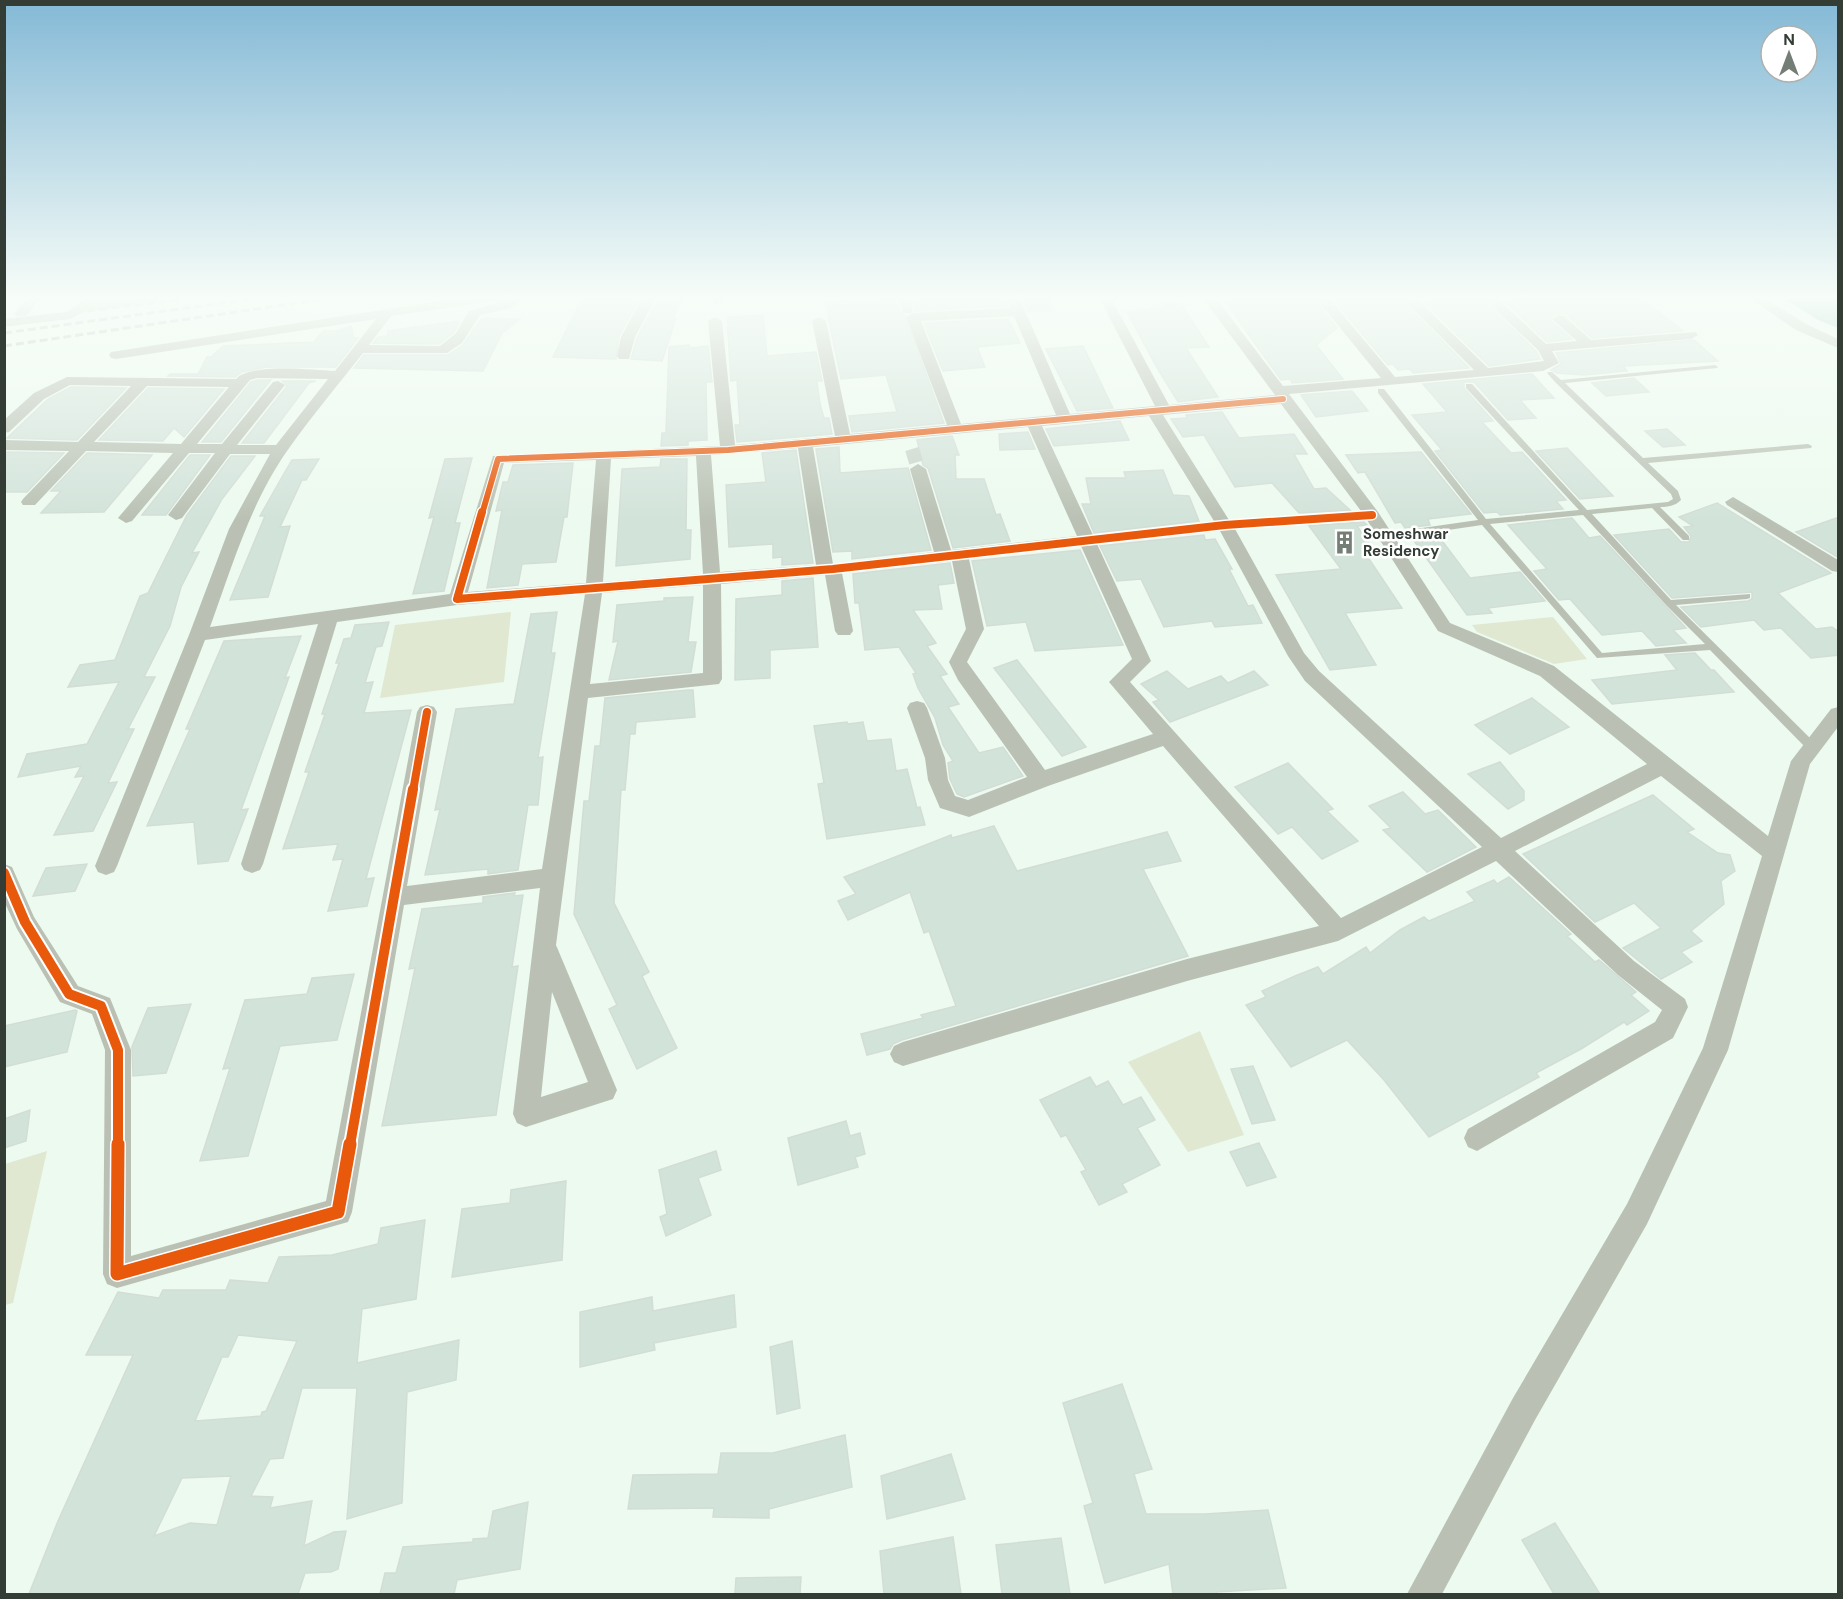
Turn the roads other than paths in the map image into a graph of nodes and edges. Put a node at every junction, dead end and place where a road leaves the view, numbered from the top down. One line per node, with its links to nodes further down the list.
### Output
1 (342, 372): 13 (street)
2 (720, 372): 34 (street)
3 (829, 372): 26 (street)
4 (934, 372): 25 (street)
5 (1043, 372): 22 (street)
6 (1141, 372): 21 (street)
7 (1263, 372): 20 (street)
8 (1375, 372): 18 (street)
9 (1498, 372): 11 (street)
10 (1667, 372): 15 (lane)
11 (1485, 373): 18 (street)
12 (1550, 373): 15 (lane)
13 (340, 375): 16 (street); 33 (street)
14 (143, 382): 16 (street); 24 (street); 29 (street)
15 (1558, 382): 37 (lane)
16 (239, 383): 31 (street)
17 (278, 385): 32 (street)
18 (1386, 386): 20 (street); 46 (lane)
19 (1469, 386): 42 (lane)
20 (1280, 395): 21 (street); 44 (street)
21 (1160, 412): 22 (street); 47 (street)
22 (1065, 420): 23 (street)
23 (1033, 422): 25 (street); 50 (street)
24 (4, 429)
25 (956, 430): 26 (street)
26 (843, 439): 27 (street)
27 (805, 444): 34 (street); 53 (street)
28 (4, 445): 29 (street)
29 (84, 445): 31 (street); 39 (street)
30 (1808, 446): 37 (lane)
31 (187, 447): 32 (street); 45 (street)
32 (226, 449): 33 (street); 43 (street)
33 (280, 450): 61 (street)
34 (728, 450): 35 (street)
35 (703, 451): 36 (street); 54 (street)
36 (604, 456): 55 (street); 57 (street)
37 (1640, 461): 41 (lane)
38 (918, 469): 51 (street)
39 (29, 502)
40 (1733, 502): 52 (street)
41 (1653, 505): 42 (lane); 49 (lane)
42 (1584, 512): 46 (lane); 58 (lane)
43 (176, 515)
44 (1372, 515): 47 (street); 48 (street)
45 (126, 518)
46 (1484, 522): 48 (lane); 63 (lane)
47 (1225, 525): 50 (street); 73 (street)
48 (1387, 536): 71 (street)
49 (1686, 538)
50 (1088, 541): 51 (street); 69 (street)
51 (952, 556): 53 (street); 72 (street)
52 (1839, 567)
53 (829, 569): 54 (street); 60 (street)
54 (712, 579): 55 (street); 65 (street)
55 (594, 590): 57 (street); 65 (street)
56 (1747, 596): 58 (lane)
57 (457, 599): 59 (street)
58 (1669, 603): 62 (lane)
59 (330, 616): 61 (street); 75 (street)
60 (844, 631)
61 (198, 635): 76 (street)
62 (1711, 647): 63 (lane); 70 (lane)
63 (1600, 656): 64 (lane)
64 (1589, 657)
65 (578, 692): 78 (street)
66 (916, 708): 72 (street)
67 (427, 712): 79 (street)
68 (1839, 714): 70 (street)
69 (1166, 737): 72 (street); 80 (street)
70 (1812, 747): 74 (street)
71 (1662, 766): 73 (street); 74 (street)
72 (1041, 780)
73 (1497, 850): 80 (street); 83 (street)
74 (1774, 853): 84 (street)
75 (252, 864)
76 (106, 866)
77 (4, 873): 79 (street)
78 (552, 877): 79 (street); 81 (street)
79 (395, 897)
80 (1338, 932): 82 (street)
81 (544, 944): 81 (street)
82 (903, 1054)
83 (1477, 1138)
84 (1424, 1594)

